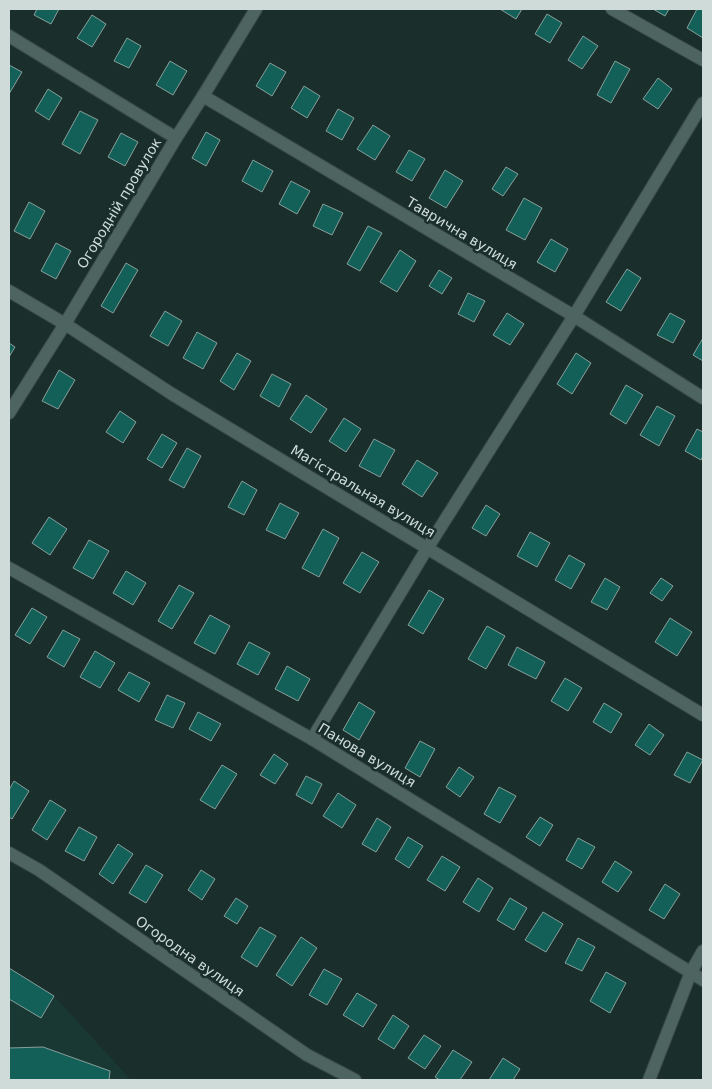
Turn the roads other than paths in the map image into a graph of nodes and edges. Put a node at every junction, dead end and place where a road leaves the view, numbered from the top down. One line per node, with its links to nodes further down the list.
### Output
1 (256, 9): 5 (street, Огородній провулок)
2 (612, 9): 4 (street)
3 (9, 36): 7 (street)
4 (703, 60)
5 (203, 96): 7 (street, Огородній провулок); 9 (street, Таврична вулиця)
6 (703, 103): 9 (street)
7 (176, 138): 10 (street, Огородній провулок)
8 (9, 291): 10 (street, Магістральная вулиця)
9 (574, 316): 11 (street, Таврична вулиця); 13 (street)
10 (65, 324): 12 (street, Огородній провулок); 13 (street, Магістральная вулиця)
11 (703, 398)
12 (9, 413)
13 (428, 547): 15 (street, Магістральная вулиця); 16 (street)
14 (9, 568): 16 (street, Панова вулиця)
15 (703, 714)
16 (312, 739): 19 (street, Панова вулиця)
17 (9, 853): 21 (street, Огородна вулиця)
18 (703, 951): 19 (street)
19 (691, 972): 20 (street, Панова вулиця); 22 (street)
20 (703, 980)
21 (355, 1080)
22 (649, 1080)

